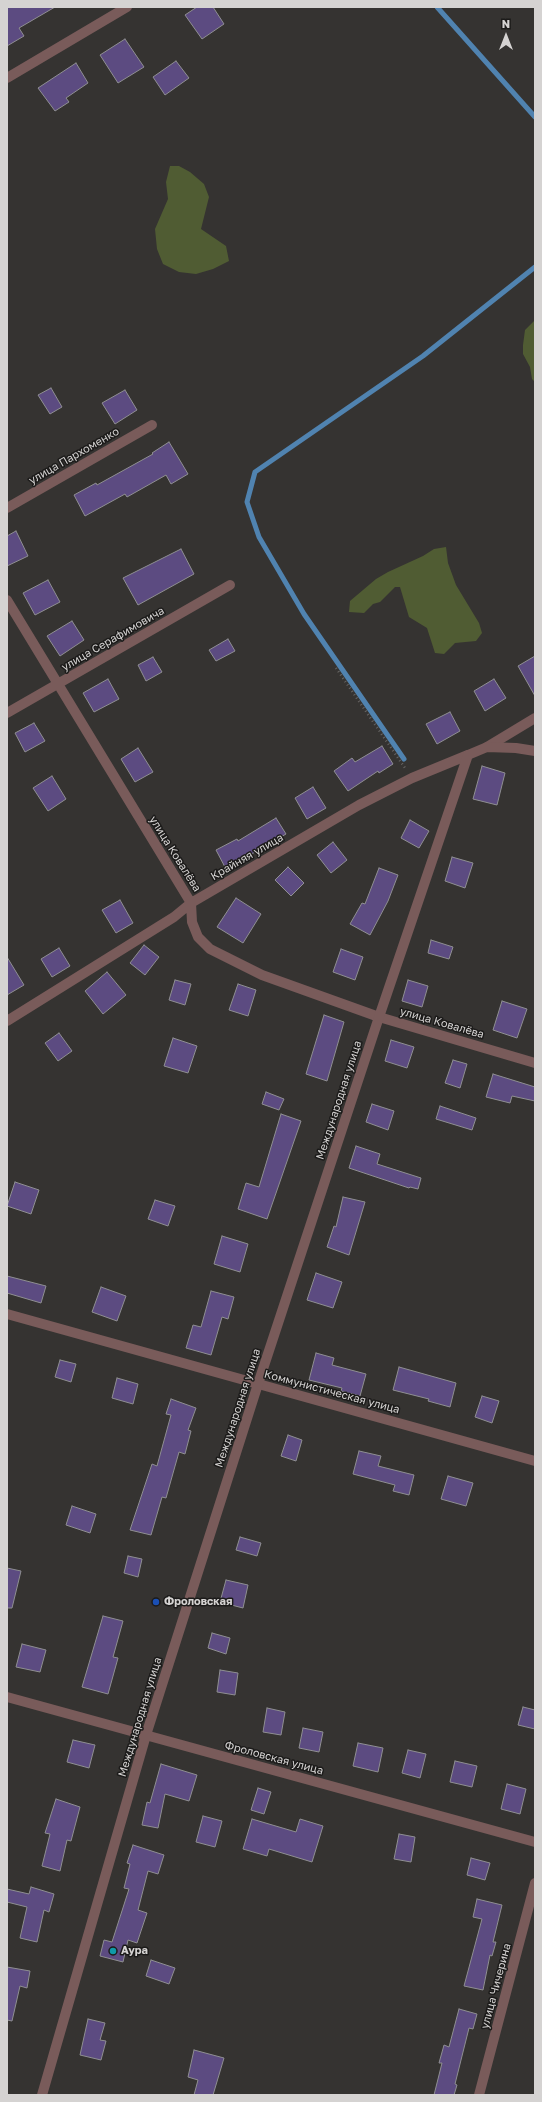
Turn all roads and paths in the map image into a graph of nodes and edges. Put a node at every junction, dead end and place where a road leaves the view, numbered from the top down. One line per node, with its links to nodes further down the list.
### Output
1 (127, 7): 2 (street)
2 (7, 78)
3 (152, 425): 4 (street, улица Пархоменко)
4 (7, 508)
5 (230, 585): 8 (street, улица Серафимовича)
6 (7, 600): 8 (street, улица Ковалёва)
7 (336, 668): 14 (path)
8 (57, 685): 9 (street, улица Серафимовича); 15 (street, улица Ковалёва)
9 (7, 713)
10 (535, 718): 11 (street)
11 (488, 746): 12 (street); 13 (street)
12 (535, 751)
13 (468, 754): 14 (street, Крайняя улица); 16 (street, Международная улица)
14 (412, 778): 15 (street, Крайняя улица)
15 (191, 903): 16 (street, улица Ковалёва); 17 (street, Крайняя улица)
16 (379, 1017): 18 (street, улица Ковалёва); 20 (street, Международная улица)
17 (7, 1021)
18 (535, 1063)
19 (7, 1314): 20 (street, Коммунистическая улица)
20 (258, 1384): 21 (street, Коммунистическая улица); 23 (street, Международная улица)
21 (535, 1461)
22 (7, 1697): 23 (street, Фроловская улица)
23 (146, 1735): 24 (street, Фроловская улица); 26 (street, Международная улица)
24 (535, 1842)
25 (535, 1882): 27 (street, улица Чичерина)
26 (42, 2095)
27 (479, 2095)

